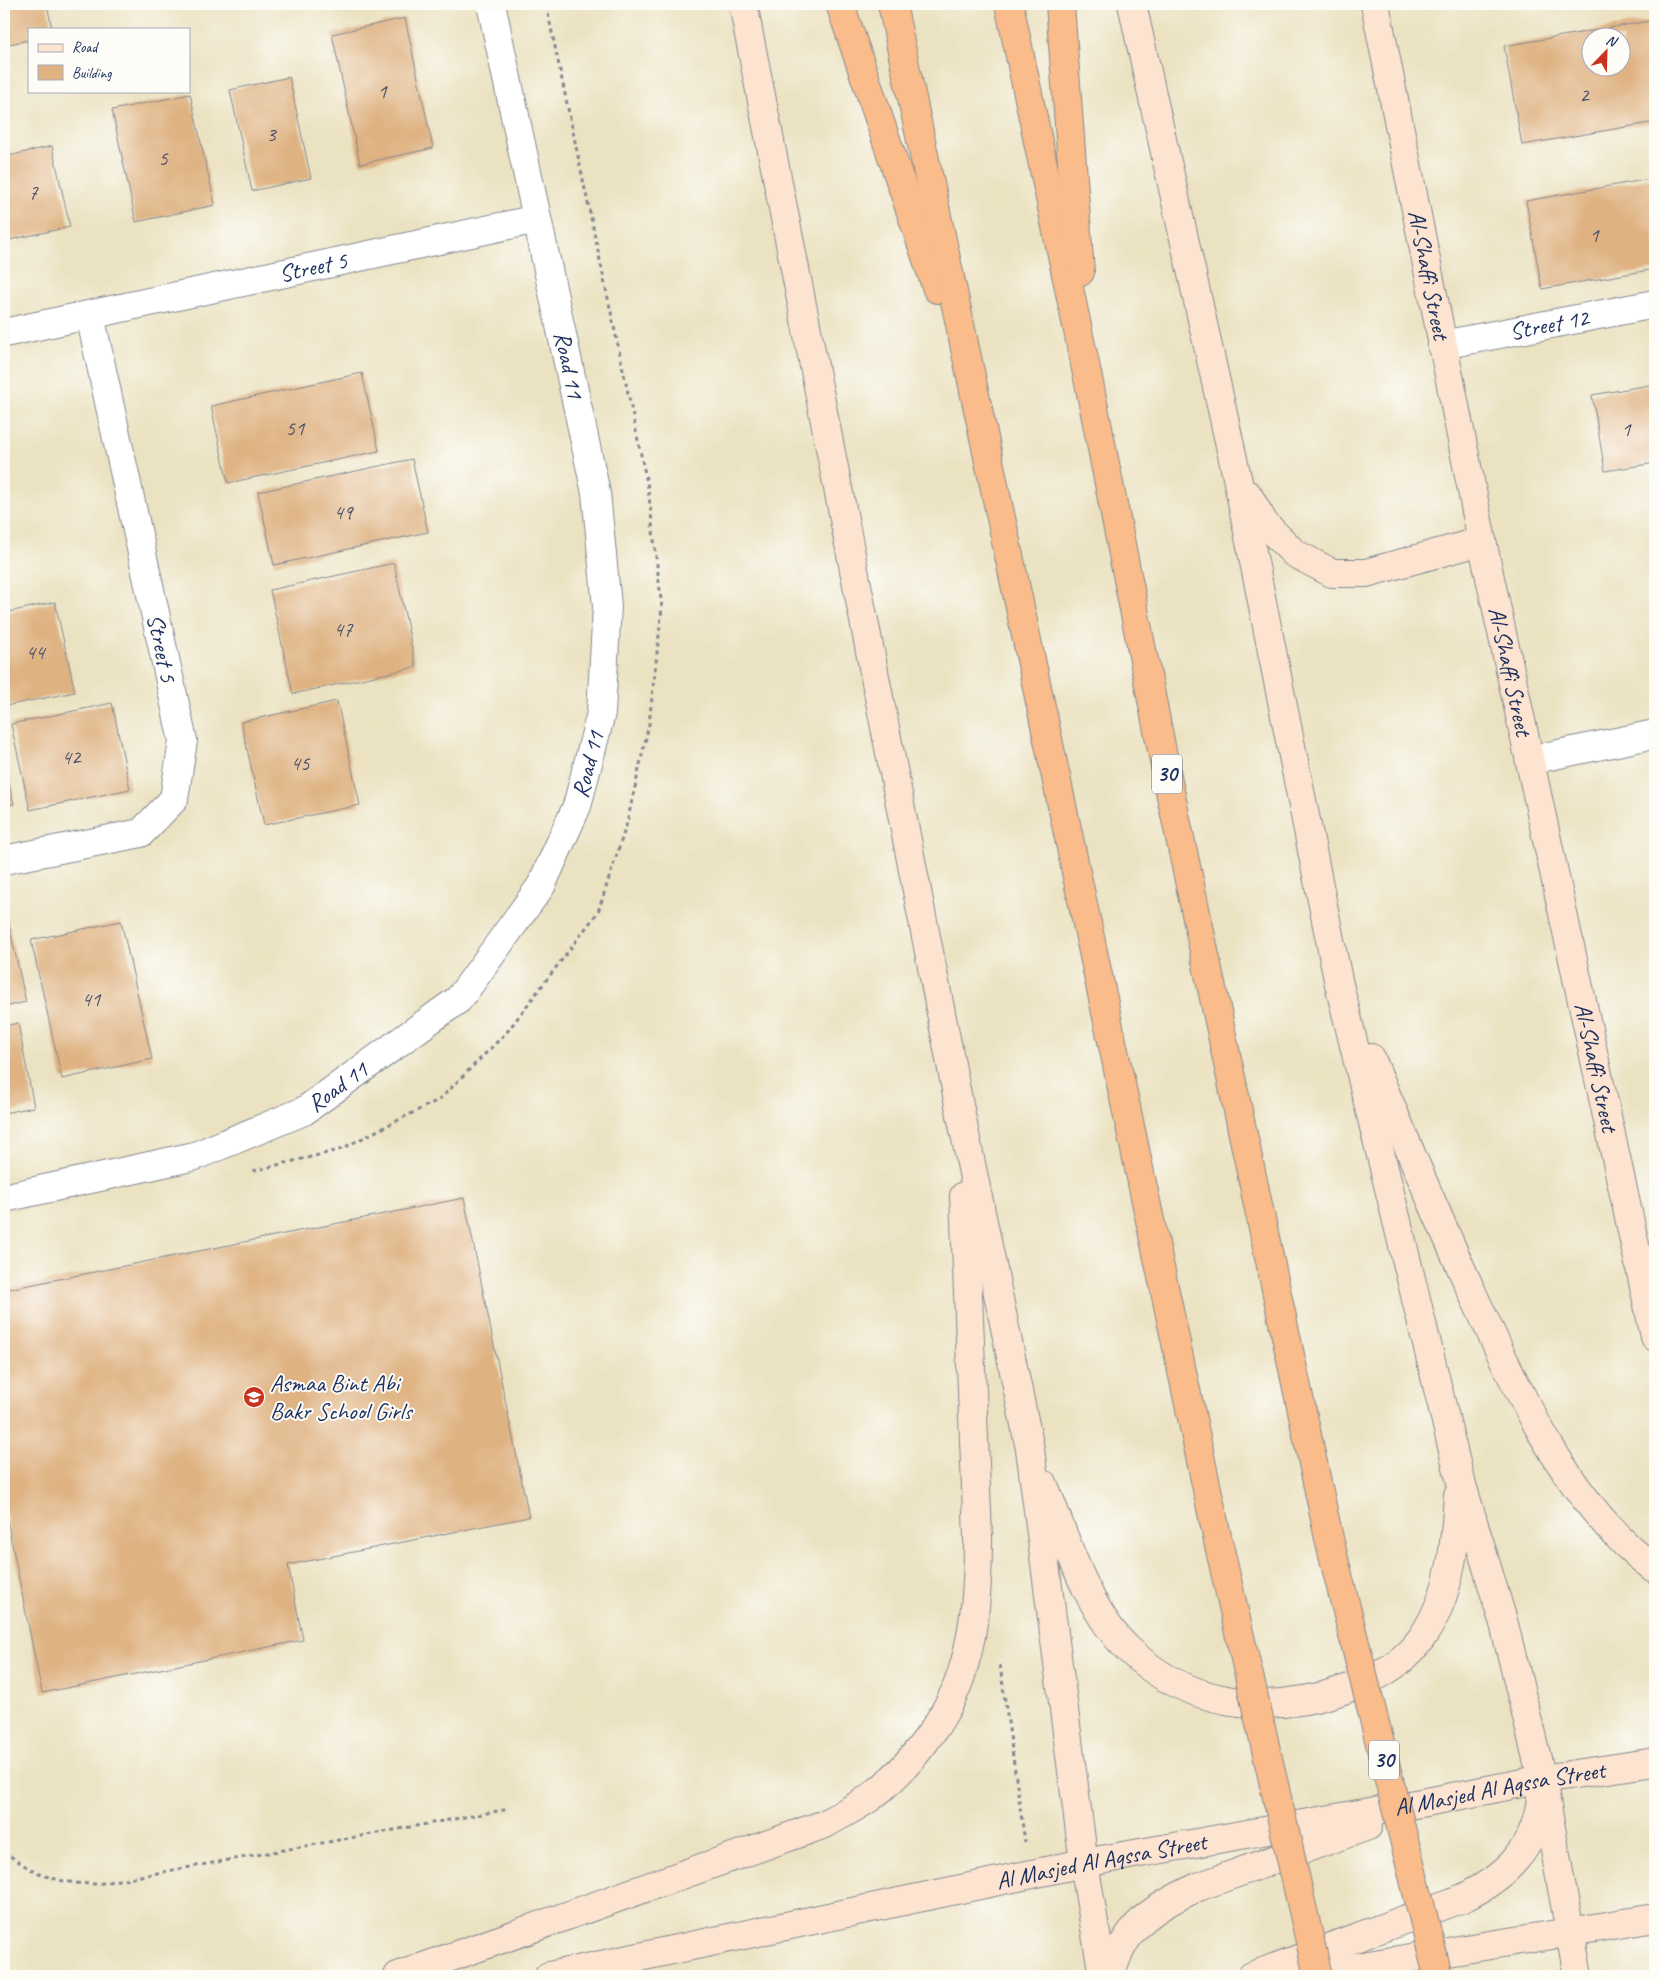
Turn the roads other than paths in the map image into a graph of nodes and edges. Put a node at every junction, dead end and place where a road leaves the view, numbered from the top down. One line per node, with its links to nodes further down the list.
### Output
1 (491, 4): 9 (street, Road 11)
2 (743, 4): 22 (main road)
3 (840, 4): 15 (highway)
4 (892, 4): 15 (highway)
5 (1009, 4): 14 (highway, 30)
6 (1060, 4): 14 (highway)
7 (1132, 4): 16 (main road)
8 (1375, 4): 13 (main road, Al-Shaffi Street)
9 (537, 219): 11 (street, Street 5); 23 (street, Road 11)
10 (1655, 304): 13 (street, Street 12)
11 (90, 315): 12 (street, Street 5); 20 (street, Street 5)
12 (4, 333)
13 (1442, 345): 17 (main road, Al-Shaffi Street)
14 (1089, 383): 41 (highway, 30, bridge)
15 (976, 404): 40 (highway, bridge)
16 (1237, 477): 17 (main road); 21 (main road)
17 (1482, 541): 19 (main road, Al-Shaffi Street)
18 (1655, 734): 19 (street)
19 (1530, 760): 24 (main road, Al-Shaffi Street)
20 (4, 860)
21 (1338, 980): 26 (main road); 27 (main road)
22 (961, 1114): 25 (main road); 34 (main road)
23 (4, 1198)
24 (1655, 1338)
25 (1030, 1449): 26 (main road); 31 (main road)
26 (1459, 1475): 29 (main road)
27 (1655, 1569)
28 (1655, 1762): 29 (main road, Al Masjed Al Aqssa Street)
29 (1542, 1779): 30 (main road, Al Masjed Al Aqssa Street); 33 (main road); 38 (main road)
30 (1437, 1800): 31 (main road, Al Masjed Al Aqssa Street); 37 (main road)
31 (1084, 1863): 35 (main road, Al Masjed Al Aqssa Street); 36 (main road)
32 (1655, 1918): 33 (main road)
33 (1571, 1932): 39 (main road); 42 (main road)
34 (398, 1976)
35 (548, 1976)
36 (1103, 1976)
37 (1112, 1976)
38 (1252, 1976)
39 (1301, 1976)
40 (1318, 1976)
41 (1438, 1976)
42 (1578, 1976)

